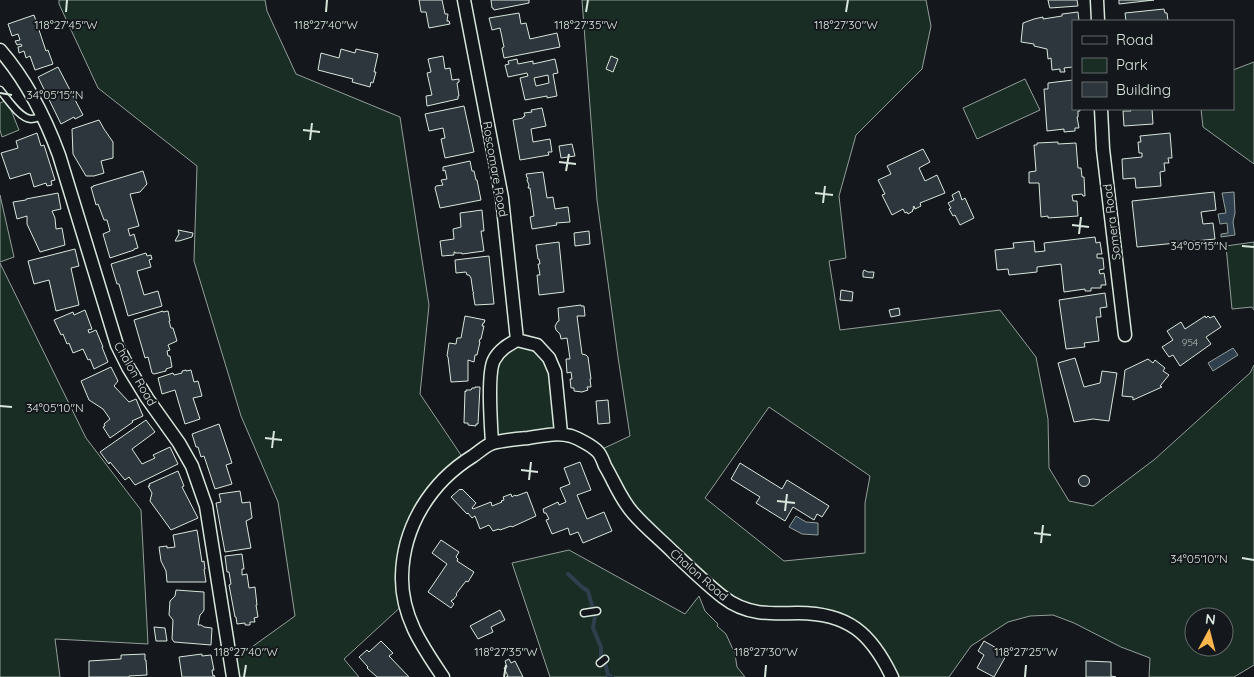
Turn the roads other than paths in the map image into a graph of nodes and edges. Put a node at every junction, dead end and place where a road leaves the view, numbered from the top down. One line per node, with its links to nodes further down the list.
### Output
1 (464, 0): 9 (street, Roscomare Road)
2 (1097, 0): 3 (street)
3 (1098, 20)
4 (0, 50): 7 (street, Chalon Road)
5 (0, 90): 7 (lane)
6 (1101, 110): 8 (street, Somera Road)
7 (43, 116): 14 (street, Chalon Road)
8 (1125, 335)
9 (517, 340): 10 (street); 11 (street)
10 (561, 433): 11 (street); 16 (street, Chalon Road)
11 (492, 443): 15 (street)
12 (597, 611): 13 (lane)
13 (587, 612)
14 (233, 677)
15 (443, 677)
16 (892, 677)

